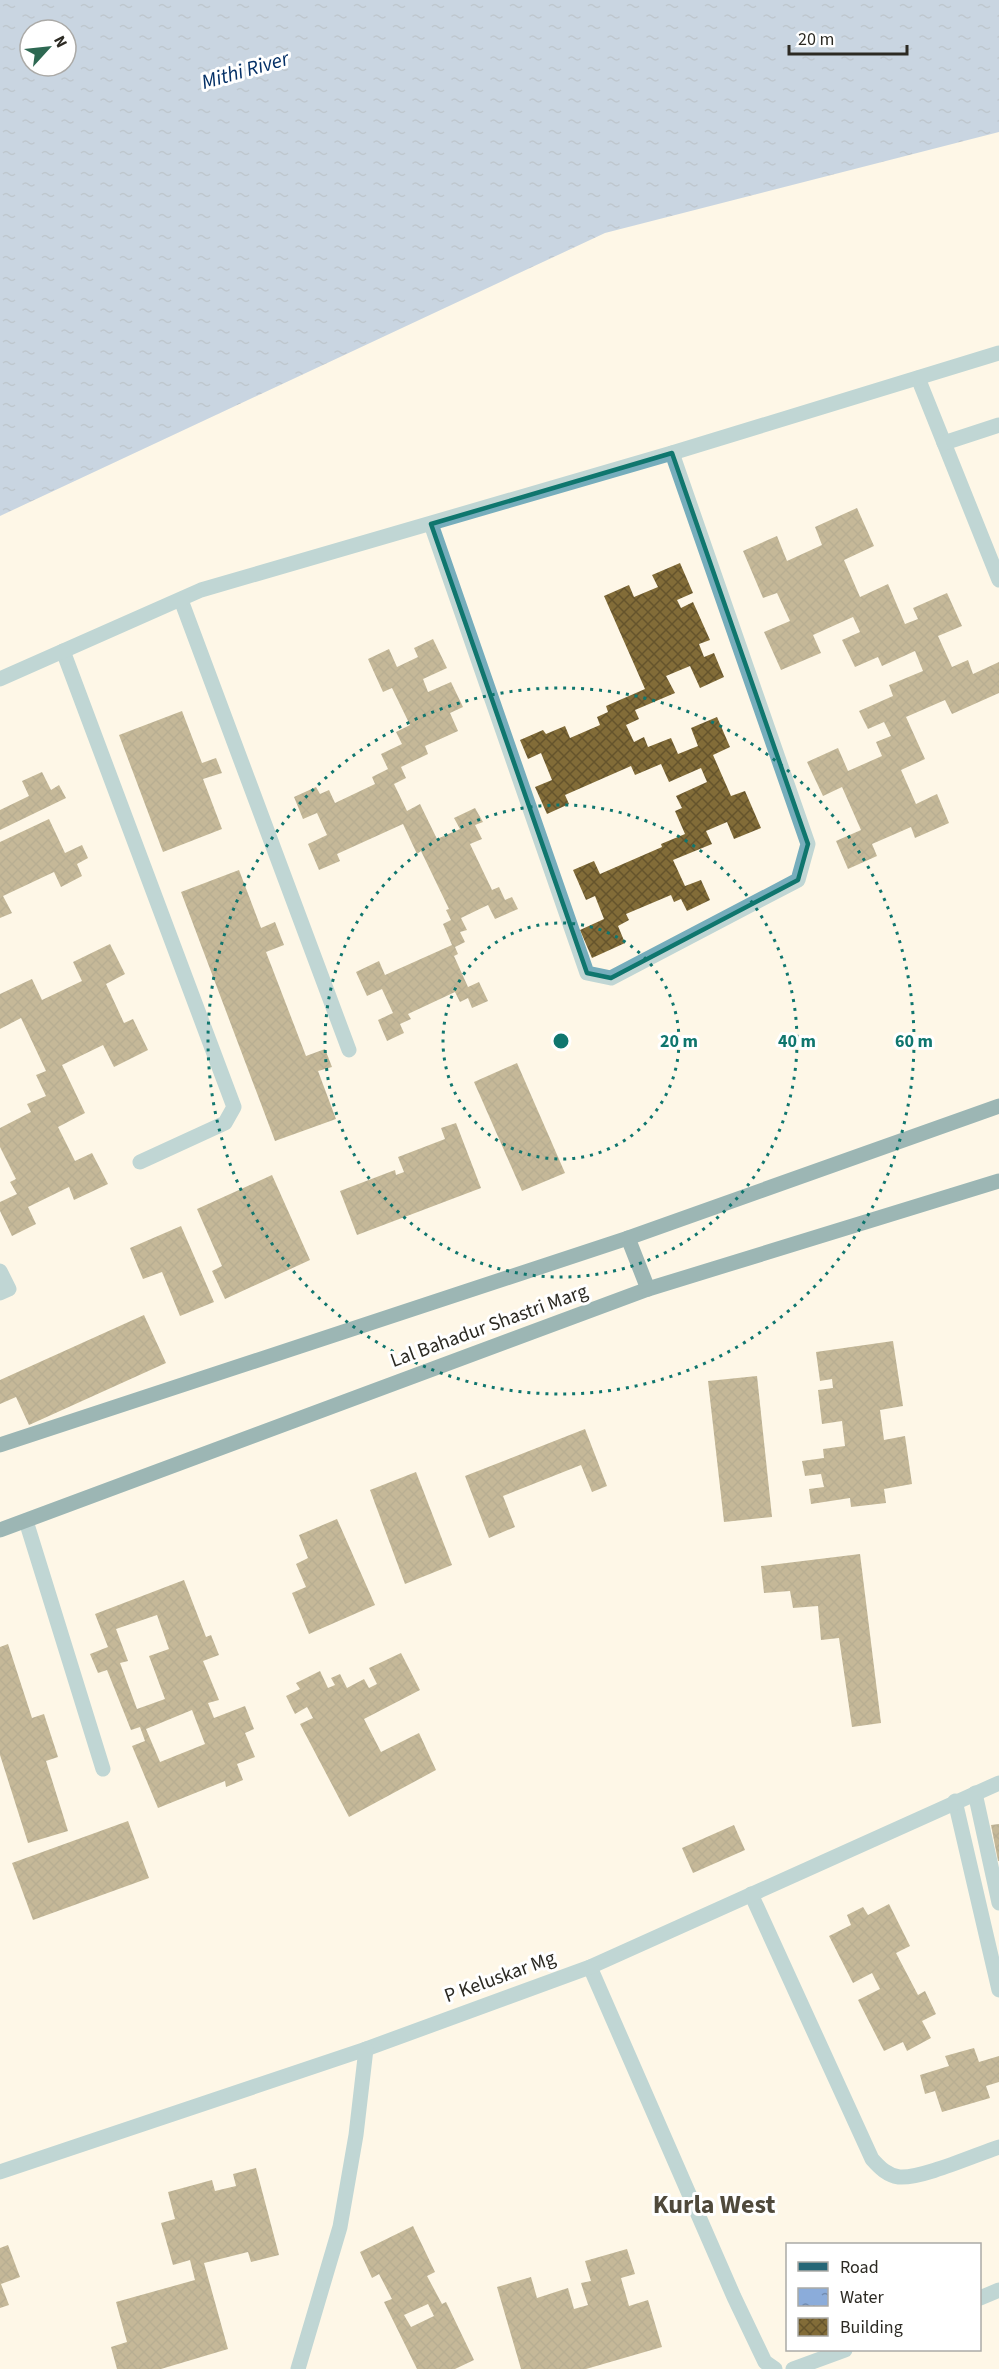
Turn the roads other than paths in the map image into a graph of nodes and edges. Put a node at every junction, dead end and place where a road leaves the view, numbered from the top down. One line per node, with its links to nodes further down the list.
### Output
1 (999, 353): 2 (street)
2 (918, 378): 4 (street); 5 (street)
3 (999, 425): 4 (street)
4 (944, 443): 7 (street)
5 (672, 453): 6 (street); 6 (street)
6 (431, 524): 8 (street)
7 (999, 580)
8 (181, 600): 9 (street); 11 (street)
9 (63, 651): 10 (street); 13 (street)
10 (0, 679)
11 (349, 1050)
12 (999, 1106): 15 (main road, Lal Bahadur Shastri Marg)
13 (140, 1162)
14 (999, 1181): 17 (main road, Lal Bahadur Shastri Marg)
15 (628, 1238): 17 (main road); 19 (main road, Lal Bahadur Shastri Marg)
16 (0, 1271): 18 (street)
17 (648, 1289): 20 (main road, Lal Bahadur Shastri Marg)
18 (0, 1293)
19 (0, 1445)
20 (27, 1521): 21 (main road, Lal Bahadur Shastri Marg); 22 (street)
21 (0, 1530)
22 (104, 1769)
23 (999, 1783): 24 (street, P Keluskar Mg)
24 (975, 1793): 25 (street, P Keluskar Mg); 27 (street)
25 (955, 1801): 26 (street, P Keluskar Mg); 29 (street)
26 (751, 1893): 28 (street, P Keluskar Mg); 31 (street)
27 (999, 1903)
28 (590, 1966): 30 (street, P Keluskar Mg); 37 (street)
29 (999, 1990)
30 (366, 2049): 32 (street, P Keluskar Mg); 36 (street)
31 (999, 2147)
32 (0, 2172)
33 (999, 2290): 34 (street)
34 (981, 2298)
35 (840, 2351): 38 (street)
36 (298, 2369)
37 (775, 2369)
38 (793, 2369)

